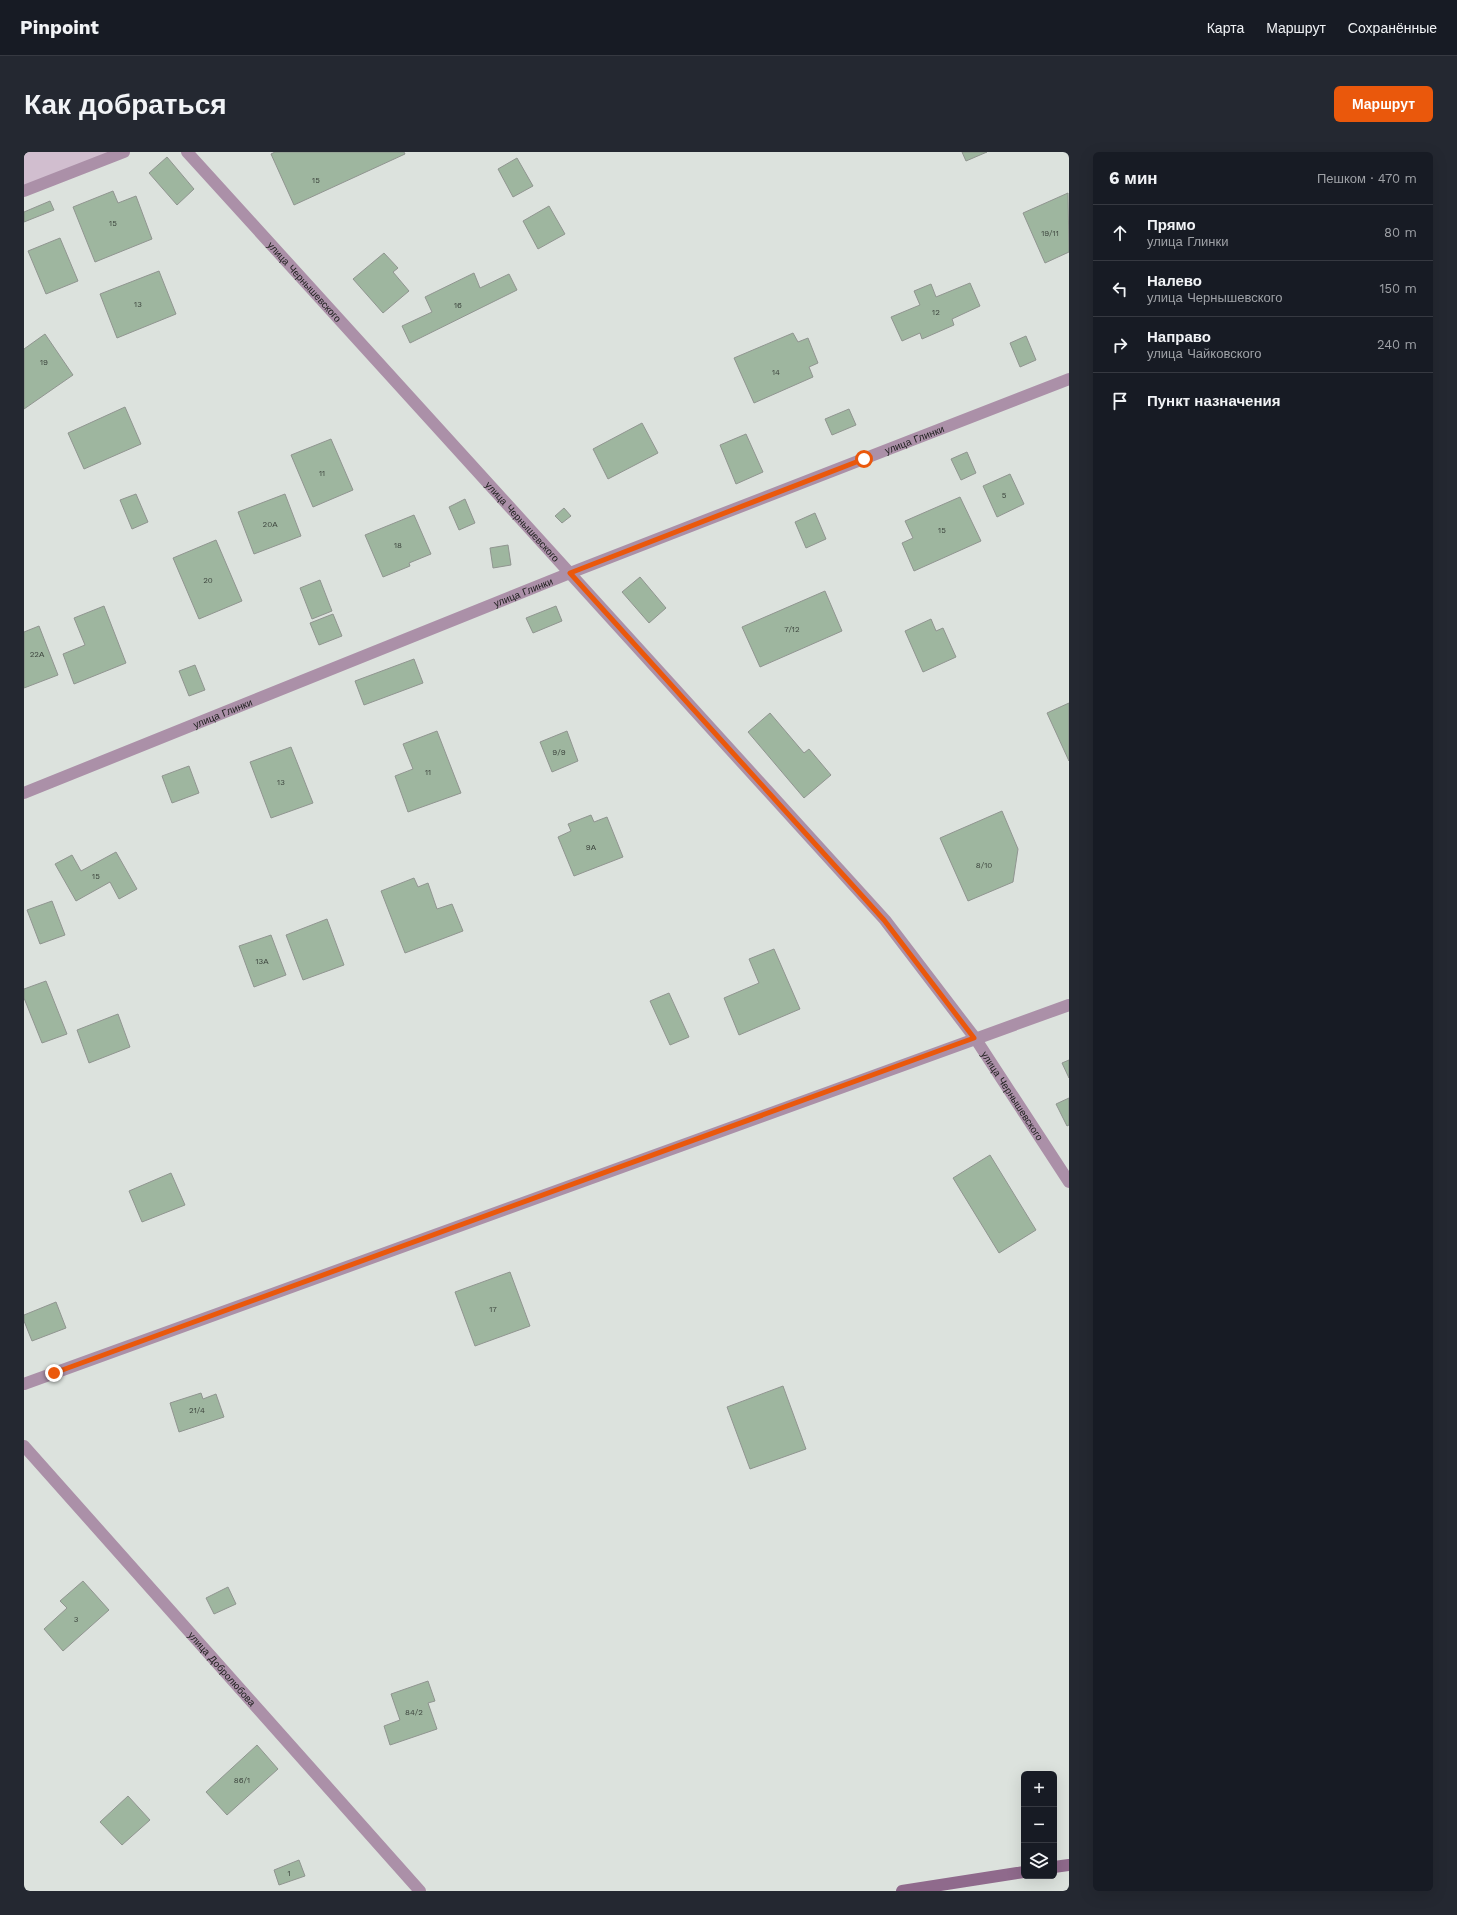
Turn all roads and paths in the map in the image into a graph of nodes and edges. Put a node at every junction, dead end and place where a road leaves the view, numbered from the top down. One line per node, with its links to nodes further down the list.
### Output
1 (124, 152): 3 (street)
2 (187, 152): 5 (street, улица Чернышевского)
3 (24, 191)
4 (1069, 378): 5 (street, улица Глинки)
5 (570, 573): 6 (street, улица Глинки); 8 (street, улица Чернышевского)
6 (24, 793)
7 (1069, 1005): 8 (street)
8 (974, 1038): 9 (street, улица Чернышевского); 10 (street)
9 (1069, 1182)
10 (24, 1384)
11 (24, 1446): 15 (street, улица Добролюбова)
12 (1069, 1864): 13 (main road)
13 (1057, 1866)
14 (1021, 1872): 16 (main road)
15 (420, 1891)
16 (902, 1891)

